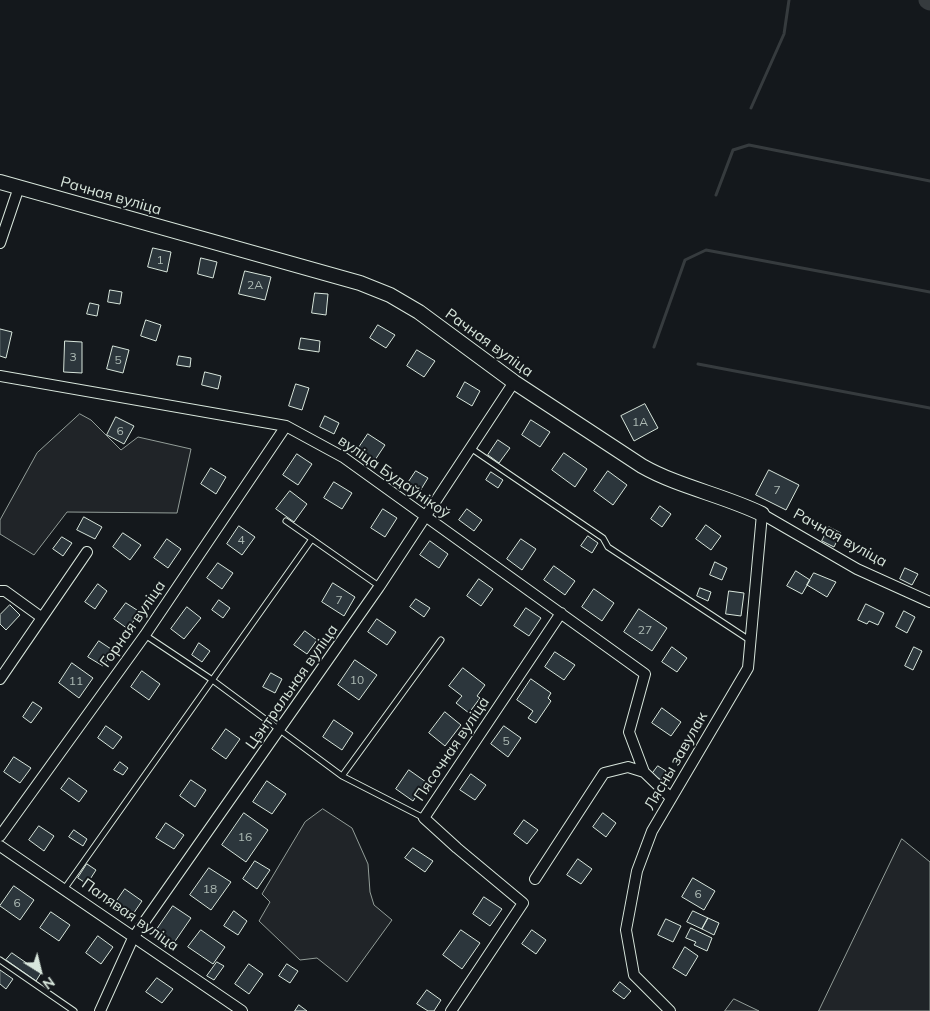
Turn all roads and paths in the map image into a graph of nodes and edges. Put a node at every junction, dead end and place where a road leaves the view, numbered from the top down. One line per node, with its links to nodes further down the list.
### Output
1 (0, 182): 2 (street, Рачная вуліца)
2 (19, 188): 3 (street); 5 (street, Рачная вуліца)
3 (0, 243)
4 (0, 376): 6 (street, вуліца Будаўнікоў)
5 (514, 382): 7 (street, Цэнтральная вуліца); 8 (street, Рачная вуліца)
6 (286, 426): 9 (street, вуліца Будаўнікоў); 18 (street, Горная вуліца)
7 (472, 449): 9 (street, Цэнтральная вуліца); 20 (lane)
8 (762, 514): 15 (street, Рачная вуліца); 20 (street, Лясны завулак)
9 (425, 517): 13 (street, Цэнтральная вуліца); 16 (street, вуліца Будаўнікоў)
10 (286, 521): 11 (lane)
11 (312, 539): 13 (lane); 22 (lane)
12 (87, 552): 17 (street)
13 (379, 587): 23 (street, Цэнтральная вуліца)
14 (0, 592): 17 (street)
15 (930, 602)
16 (561, 613): 24 (street, вуліца Будаўнікоў); 27 (street, Пясочная вуліца)
17 (42, 617): 21 (street)
18 (145, 635): 22 (lane); 28 (street, Горная вуліца)
19 (441, 640): 25 (lane)
20 (751, 641): 26 (street, Лясны завулак)
21 (0, 679)
22 (211, 679): 23 (lane); 31 (lane)
23 (280, 731): 25 (lane); 32 (street, Цэнтральная вуліца)
24 (644, 772): 26 (street); 30 (street)
25 (342, 776): 27 (lane)
26 (670, 798): 38 (street, Лясны завулак)
27 (424, 818): 37 (street, Пясочная вуліца)
28 (0, 836)
29 (0, 846): 31 (street, Палявая вуліца)
30 (535, 879)
31 (65, 888): 32 (street, Палявая вуліца)
32 (133, 938): 35 (street, Цэнтральная вуліца); 36 (street, Палявая вуліца)
33 (0, 960): 34 (lane)
34 (74, 1011)
35 (100, 1011)
36 (242, 1011)
37 (451, 1011)
38 (670, 1011)

